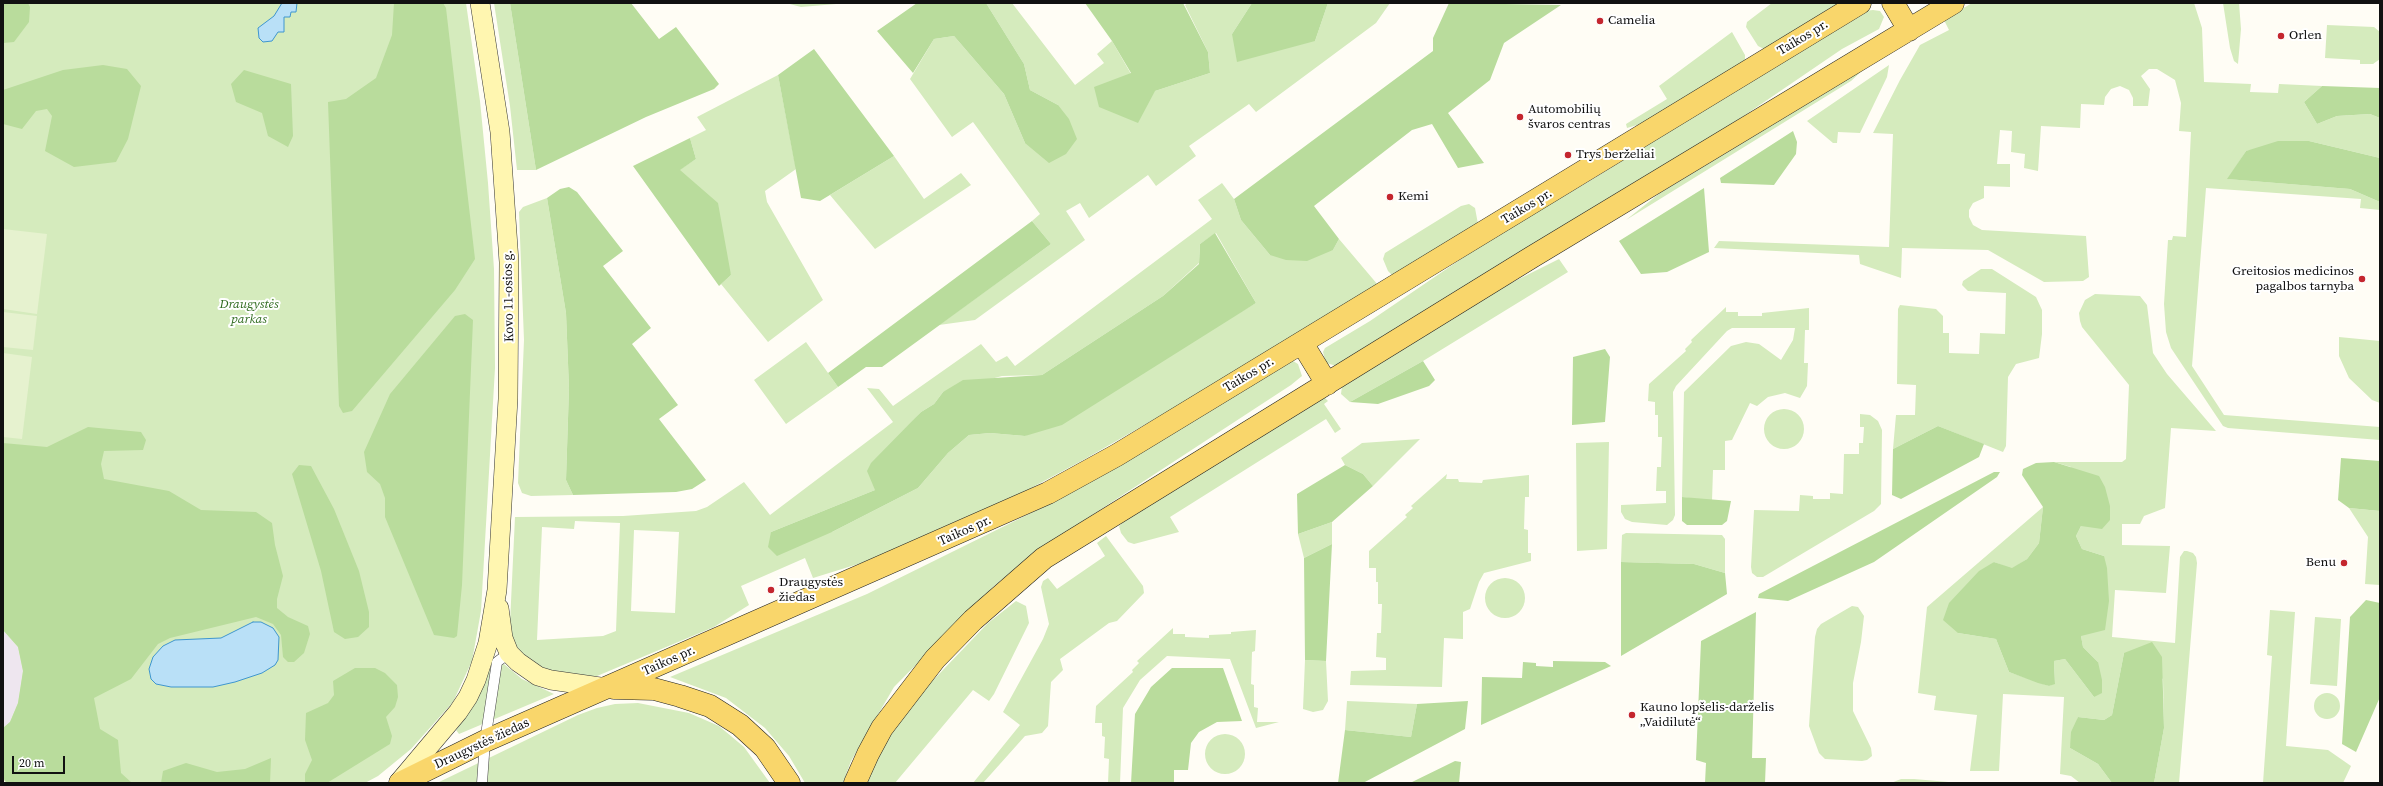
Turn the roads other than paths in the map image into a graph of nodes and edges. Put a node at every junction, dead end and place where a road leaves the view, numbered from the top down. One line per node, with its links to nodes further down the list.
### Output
1 (480, 3): 8 (main road, Kovo 11-osios g.)
2 (1860, 3): 6 (main road, Taikos pr.)
3 (1894, 3): 5 (main road)
4 (1953, 3): 5 (main road)
5 (1909, 30): 7 (main road)
6 (1302, 343): 7 (main road); 10 (main road, Taikos pr.)
7 (1327, 384): 15 (main road)
8 (497, 590): 9 (main road, Kovo 11-osios g.); 9 (main road, Kovo 11-osios g.)
9 (496, 658): 10 (main road); 11 (street, Kovo 11-osios g.); 12 (main road)
10 (607, 688): 11 (main road, Draugystės žiedas); 14 (main road, Draugystės žiedas)
11 (485, 741): 12 (main road, Draugystės žiedas); 13 (street, Kovo 11-osios g.)
12 (399, 783)
13 (482, 783)
14 (789, 783)
15 (855, 783)

